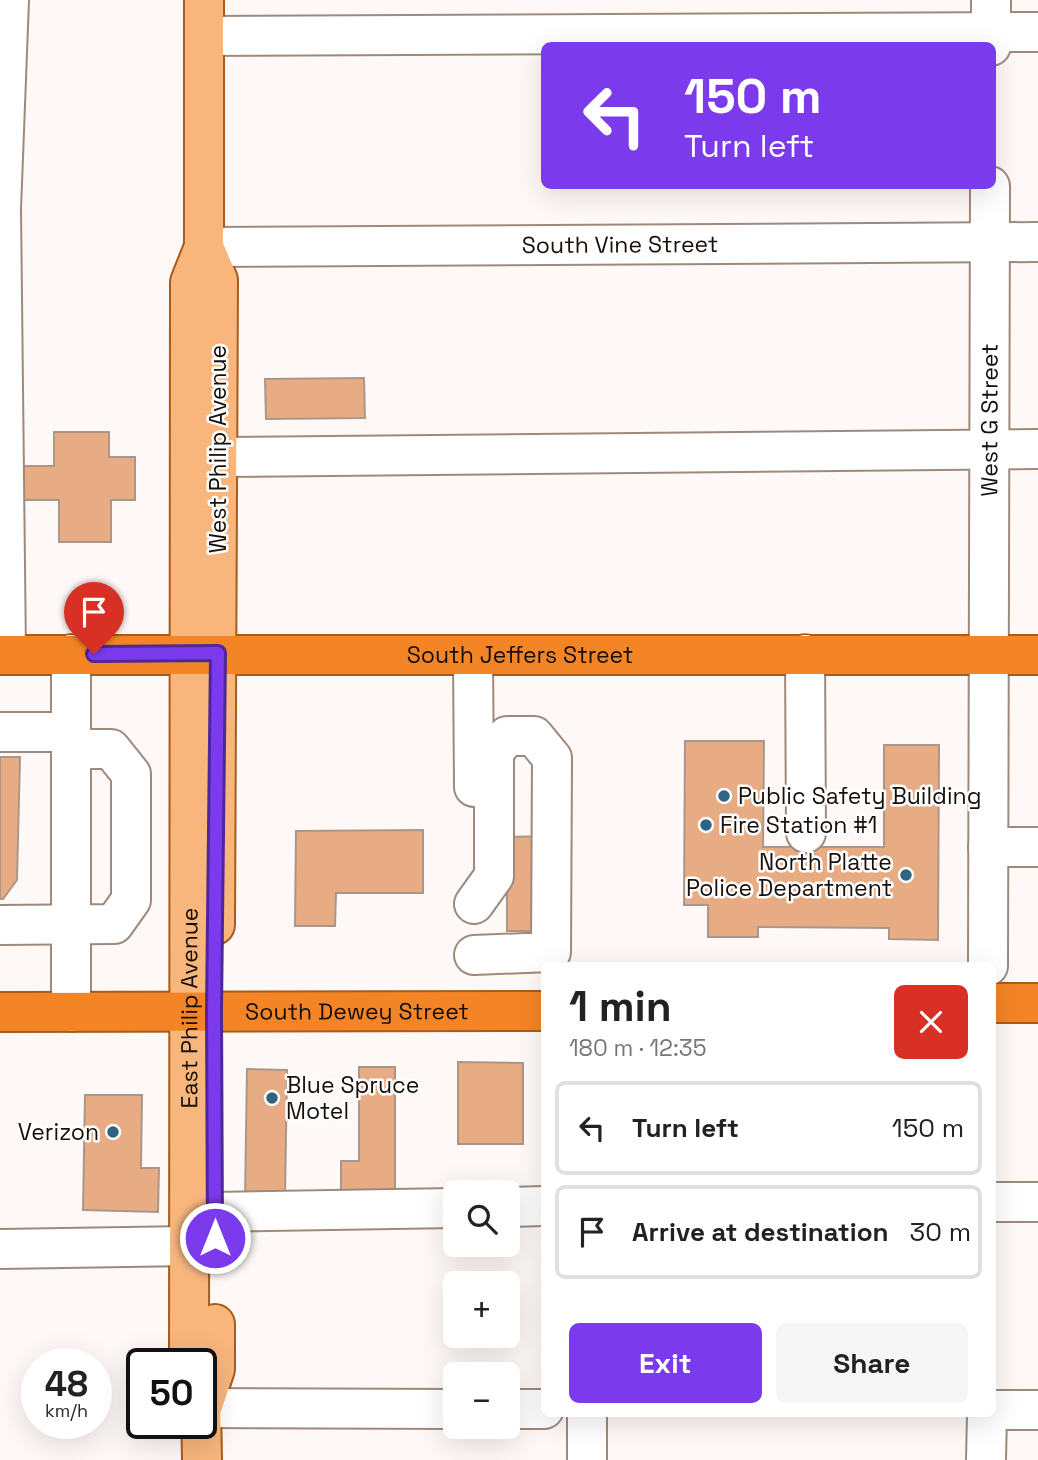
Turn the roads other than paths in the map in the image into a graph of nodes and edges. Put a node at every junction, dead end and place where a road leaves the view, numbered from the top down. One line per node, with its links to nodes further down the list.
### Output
1 (9, 0): 12 (street)
2 (205, 18): 3 (street); 8 (main road, West Philip Avenue)
3 (991, 26): 4 (street)
4 (1038, 32)
5 (990, 189): 6 (street, West G Street)
6 (990, 242): 7 (street, South Vine Street); 8 (street, South Vine Street); 9 (street, West G Street)
7 (1038, 242)
8 (204, 247): 11 (main road, West Philip Avenue); 13 (main road, West Philip Avenue)
9 (990, 449): 10 (street); 11 (street); 18 (street, West G Street)
10 (1038, 449)
11 (218, 457): 13 (main road, West Philip Avenue)
12 (2, 577): 17 (street)
13 (203, 653): 14 (highway, South Jeffers Street); 19 (highway, South Jeffers Street); 32 (main road, East Philip Avenue)
14 (71, 654): 17 (highway, South Jeffers Street); 21 (street)
15 (805, 654): 18 (highway, South Jeffers Street); 19 (highway, South Jeffers Street); 22 (street)
16 (1038, 654): 18 (highway, South Jeffers Street)
17 (3, 655)
18 (989, 655): 23 (street, West G Street)
19 (473, 656): 25 (street)
20 (0, 732): 21 (street)
21 (71, 741): 27 (street); 27 (street)
22 (806, 834)
23 (988, 847): 24 (street); 29 (street, West G Street)
24 (1038, 847)
25 (474, 904): 28 (street); 28 (street)
26 (0, 925): 27 (street)
27 (71, 925): 36 (street)
28 (474, 955): 33 (street)
29 (988, 962)
30 (996, 1003): 31 (highway)
31 (1038, 1003)
32 (201, 1010): 33 (highway, South Dewey Street); 36 (highway, South Dewey Street); 42 (main road, East Philip Avenue); 43 (main road, East Philip Avenue)
33 (475, 1010): 34 (highway, South Dewey Street)
34 (541, 1011)
35 (0, 1012): 36 (highway, South Dewey Street)
36 (71, 1012)
37 (996, 1202): 38 (street)
38 (1038, 1202)
39 (541, 1206): 40 (street)
40 (520, 1207)
41 (443, 1208): 42 (street)
42 (214, 1212): 46 (main road, East Philip Avenue)
43 (190, 1246): 44 (street); 45 (main road, East Philip Avenue)
44 (0, 1250)
45 (189, 1348)
46 (215, 1348)
47 (217, 1407): 48 (street)
48 (443, 1409)
49 (520, 1409): 50 (street)
50 (541, 1409)
51 (996, 1410): 52 (street)
52 (1038, 1410)
53 (587, 1417): 57 (street)
54 (987, 1417): 58 (street)
55 (202, 1439): 56 (main road, East Philip Avenue)
56 (202, 1460)
57 (587, 1460)
58 (986, 1460)

